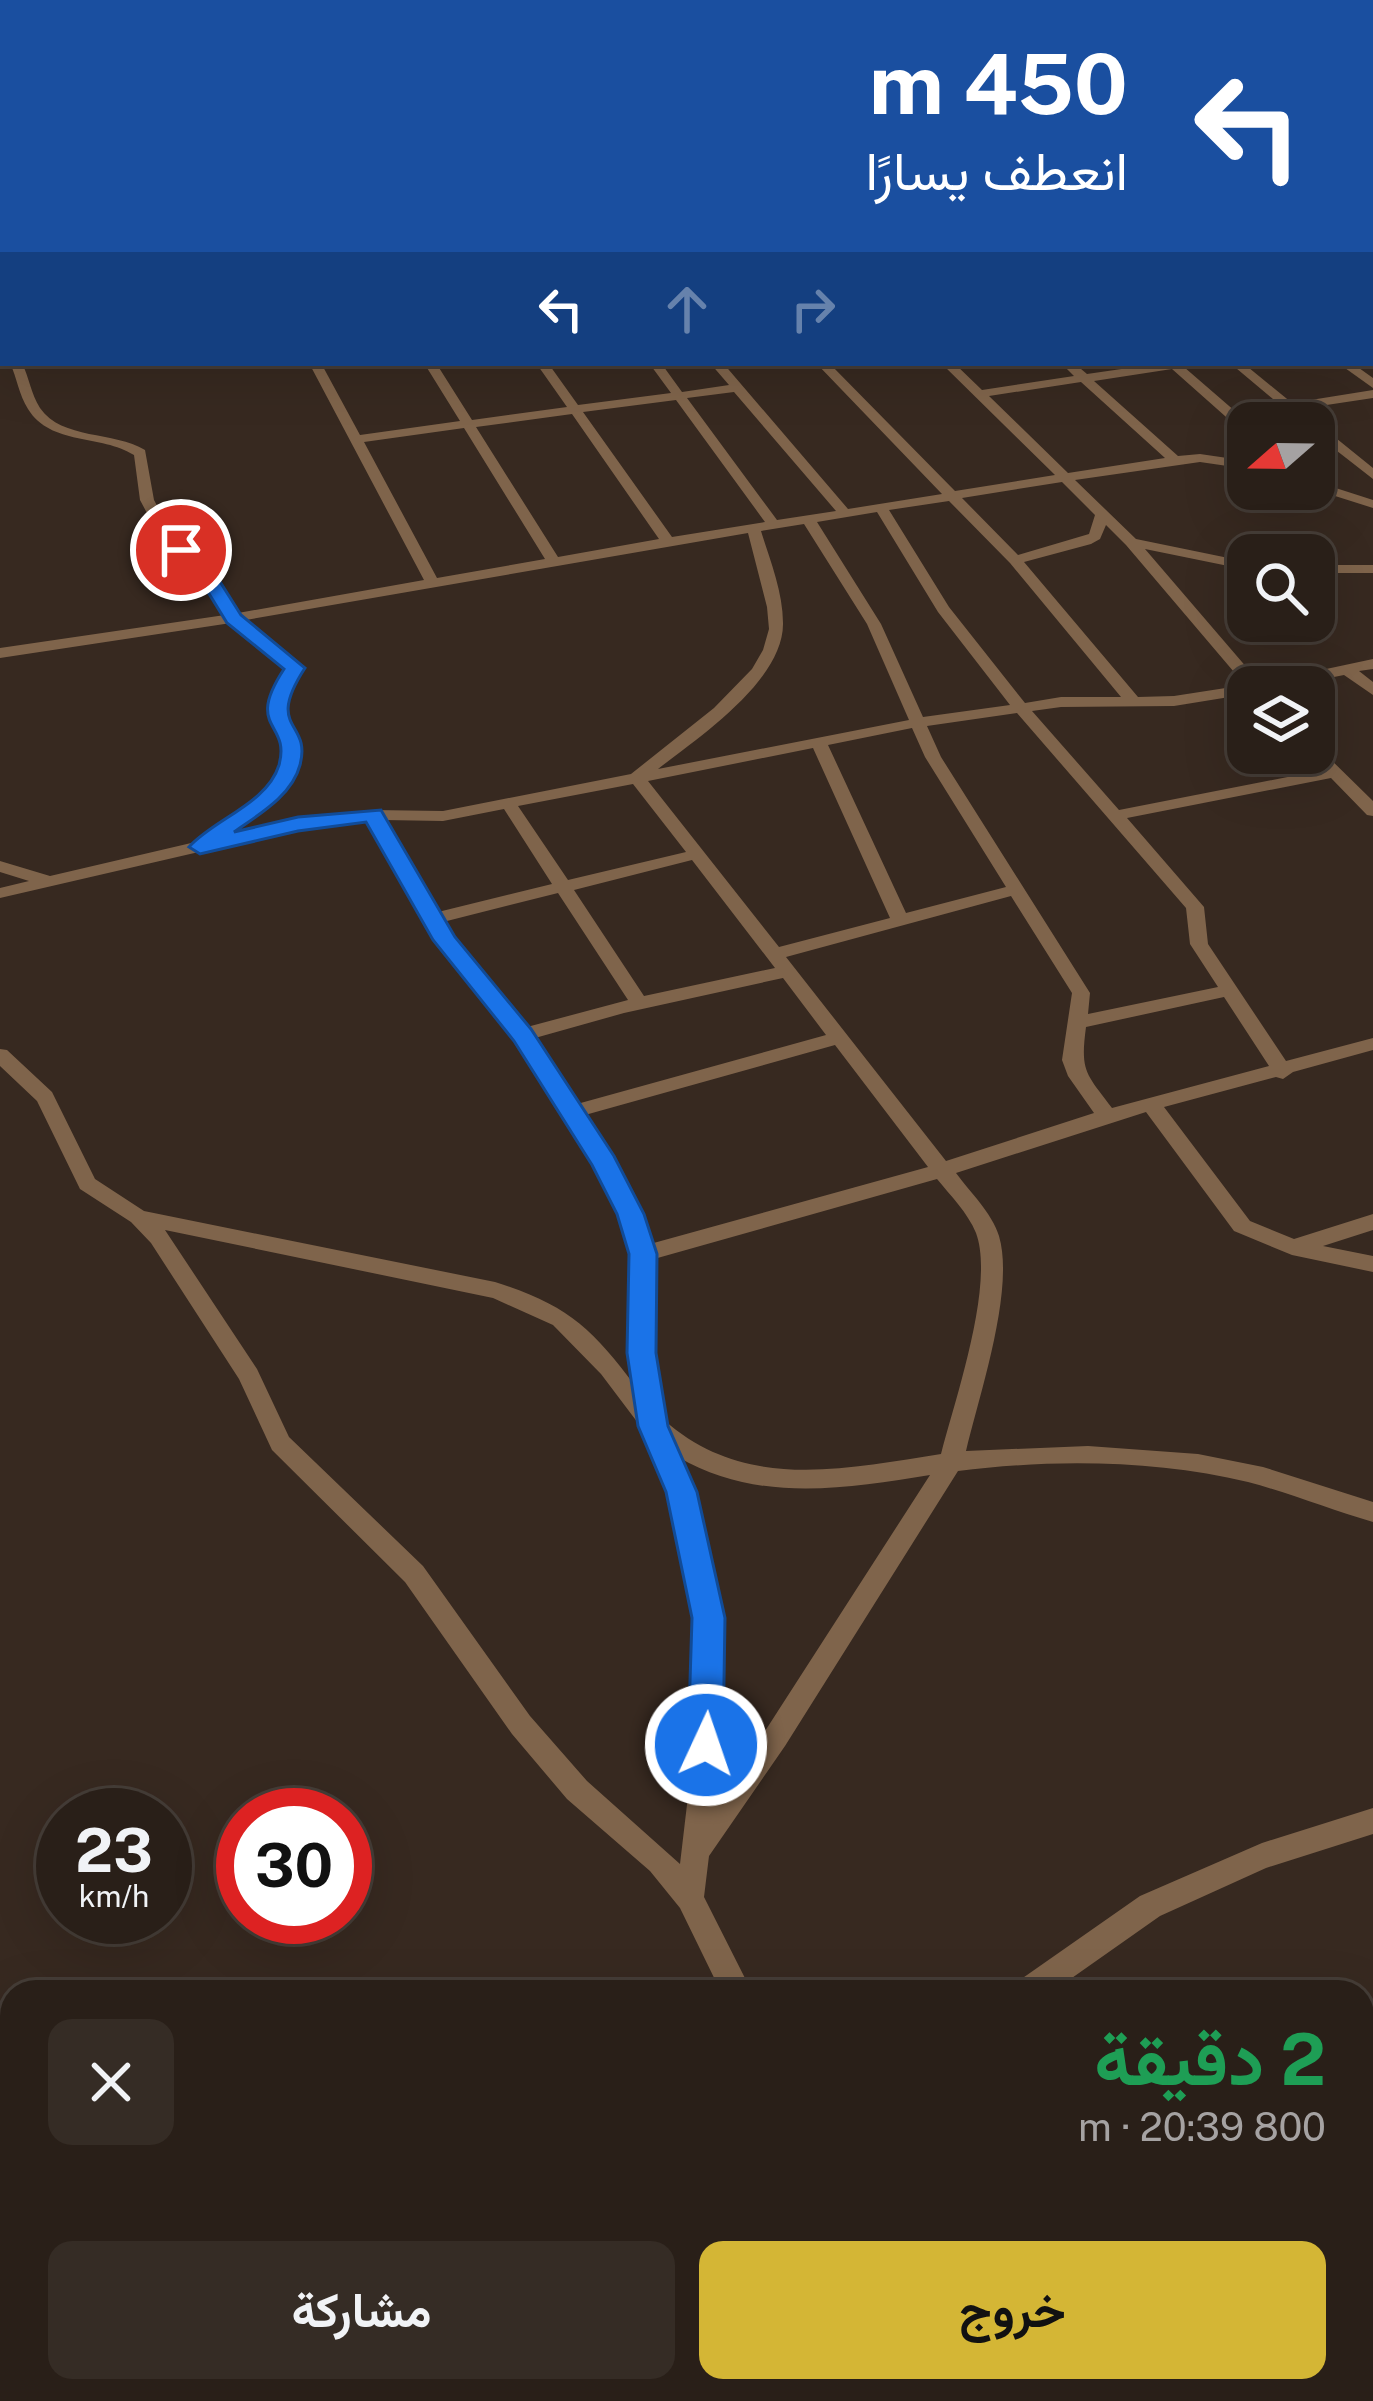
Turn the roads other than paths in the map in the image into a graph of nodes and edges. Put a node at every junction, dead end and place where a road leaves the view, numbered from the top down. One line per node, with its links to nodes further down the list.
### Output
1 (17, 366): 48 (street)
2 (317, 366): 25 (street)
3 (432, 366): 24 (street)
4 (544, 366): 23 (street)
5 (657, 366): 19 (street)
6 (719, 366): 16 (street)
7 (825, 366): 32 (street)
8 (950, 366): 17 (street)
9 (1070, 366): 14 (street)
10 (1165, 366): 14 (street)
11 (1180, 366): 22 (street)
12 (1240, 366): 20 (street)
13 (1348, 366): 15 (street)
14 (1084, 378): 17 (street); 27 (street)
15 (1373, 384)
16 (737, 388): 19 (street); 35 (street)
17 (980, 394): 30 (street)
18 (1373, 394): 21 (street)
19 (679, 396): 23 (street); 38 (street)
20 (1284, 402)
21 (1322, 402)
22 (1227, 409)
23 (574, 410): 24 (street); 40 (street)
24 (466, 424): 25 (street); 43 (street)
25 (356, 439): 47 (street)
26 (1335, 444): 29 (street)
27 (1174, 460): 28 (street); 30 (street)
28 (1227, 462)
29 (1373, 475)
30 (1066, 478): 32 (street); 36 (street)
31 (1335, 492): 33 (street)
32 (949, 495): 34 (street); 42 (street)
33 (1373, 504)
34 (880, 506): 35 (street); 57 (street)
35 (844, 512): 37 (street)
36 (1102, 514): 41 (street); 42 (street)
37 (808, 519): 38 (street); 58 (street)
38 (774, 525): 39 (street)
39 (753, 528): 40 (street); 62 (street)
40 (668, 542): 43 (street)
41 (1131, 542): 44 (street); 51 (street)
42 (1015, 560): 56 (street)
43 (553, 561): 47 (street)
44 (1227, 562)
45 (1335, 569): 46 (street)
46 (1373, 569)
47 (433, 584): 48 (street)
48 (234, 619): 49 (street); 67 (street)
49 (0, 652)
50 (1373, 664): 52 (street)
51 (1236, 666)
52 (1349, 671): 53 (street); 54 (street)
53 (1335, 674)
54 (1373, 689)
55 (1227, 691): 56 (street)
56 (1134, 702): 57 (street)
57 (1021, 708): 58 (street); 66 (street)
58 (916, 722): 59 (street); 72 (street)
59 (818, 742): 62 (street); 75 (street)
60 (1328, 774): 66 (street)
61 (1334, 774): 64 (street)
62 (637, 777): 63 (street); 68 (street)
63 (508, 803): 65 (street); 71 (street)
64 (1373, 811)
65 (373, 815): 67 (street); 74 (street)
66 (1118, 815): 77 (street)
67 (200, 847): 70 (street)
68 (698, 854): 71 (street); 76 (street)
69 (0, 866): 70 (street)
70 (52, 882): 73 (street)
71 (562, 885): 74 (street); 78 (street)
72 (1014, 890): 75 (street); 79 (street)
73 (0, 893)
74 (432, 920): 80 (street)
75 (900, 921): 76 (street)
76 (778, 963): 78 (street); 81 (street)
77 (1226, 991): 79 (street); 84 (street)
78 (640, 1004): 80 (street)
79 (1077, 1023): 87 (street)
80 (523, 1035): 86 (street)
81 (838, 1038): 86 (street); 88 (street)
82 (1373, 1044): 84 (street)
83 (0, 1055): 89 (street)
84 (1283, 1072): 85 (street)
85 (1151, 1105): 87 (street); 91 (street)
86 (572, 1112): 92 (street)
87 (1107, 1116): 88 (street)
88 (943, 1169): 92 (street); 95 (street)
89 (138, 1217): 94 (street); 99 (street)
90 (1373, 1222): 91 (street)
91 (1292, 1247): 93 (street)
92 (643, 1254): 94 (street)
93 (1373, 1264)
94 (653, 1426): 95 (street); 98 (street)
95 (951, 1463): 96 (street); 98 (street)
96 (1373, 1513)
97 (1373, 1821): 101 (street)
98 (695, 1852): 99 (street)
99 (690, 1898): 100 (street)
100 (731, 1980)
101 (1044, 1980)

